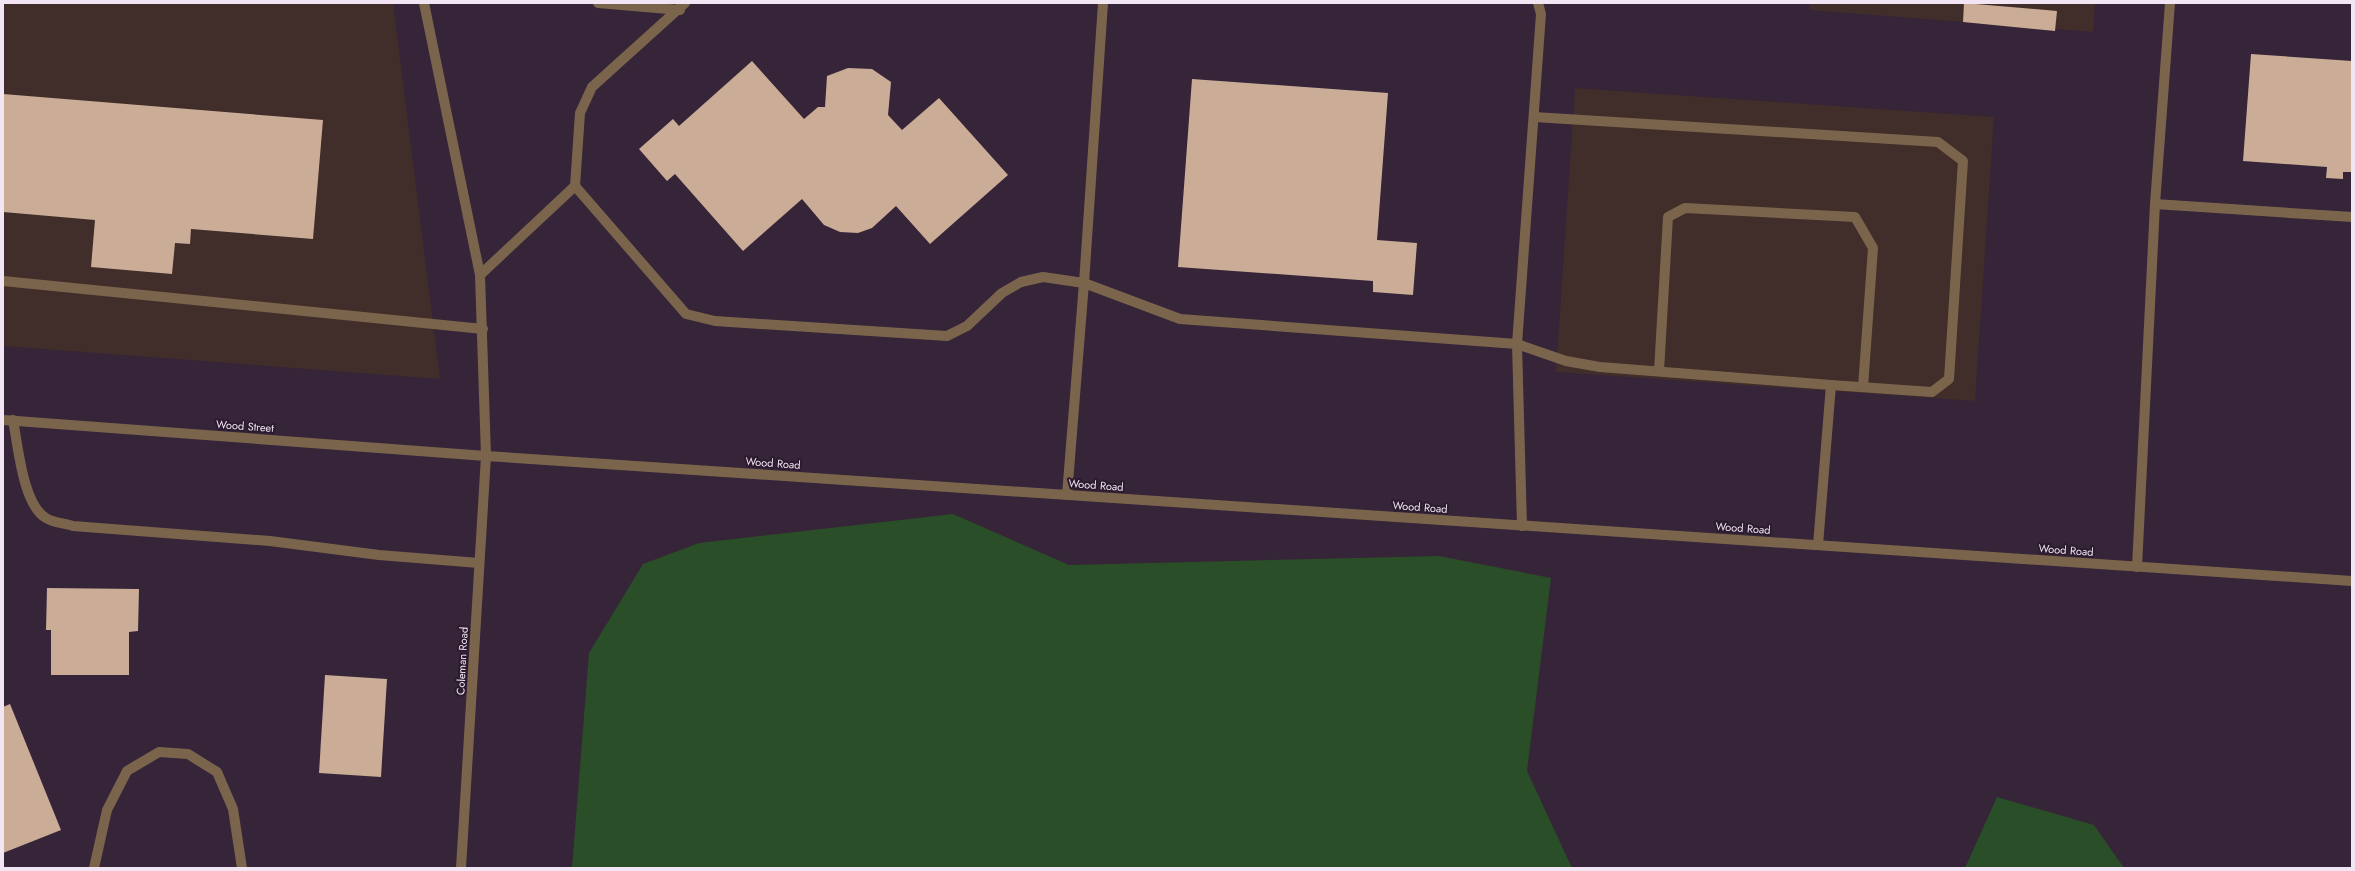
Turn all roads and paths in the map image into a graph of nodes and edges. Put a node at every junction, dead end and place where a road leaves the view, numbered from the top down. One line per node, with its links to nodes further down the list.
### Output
1 (424, 3): 11 (street, Coleman Road)
2 (598, 3): 6 (street)
3 (1103, 3): 13 (street)
4 (1538, 3): 7 (street)
5 (2170, 3): 9 (street)
6 (683, 6): 8 (street)
7 (1534, 117): 15 (street); 18 (street)
8 (575, 186): 11 (street); 13 (street)
9 (2155, 204): 10 (street); 25 (street)
10 (2352, 217)
11 (480, 275): 14 (street, Coleman Road)
12 (3, 281): 14 (street)
13 (1084, 284): 15 (street); 21 (street)
14 (483, 329): 20 (street, Coleman Road)
15 (1517, 344): 16 (street); 22 (street)
16 (1659, 371): 17 (street); 18 (street)
17 (1830, 385): 18 (street); 23 (street)
18 (1864, 387)
19 (8, 420): 20 (street, Wood Street); 24 (street)
20 (486, 456): 21 (street, Wood Road); 24 (street, Coleman Road)
21 (1067, 495): 22 (street, Wood Road)
22 (1522, 526): 23 (street, Wood Road)
23 (1818, 545): 25 (street, Wood Road)
24 (479, 563): 29 (street, Coleman Road)
25 (2137, 567): 26 (street, Wood Road)
26 (2352, 581)
27 (94, 868): 28 (street)
28 (242, 868)
29 (461, 868)

